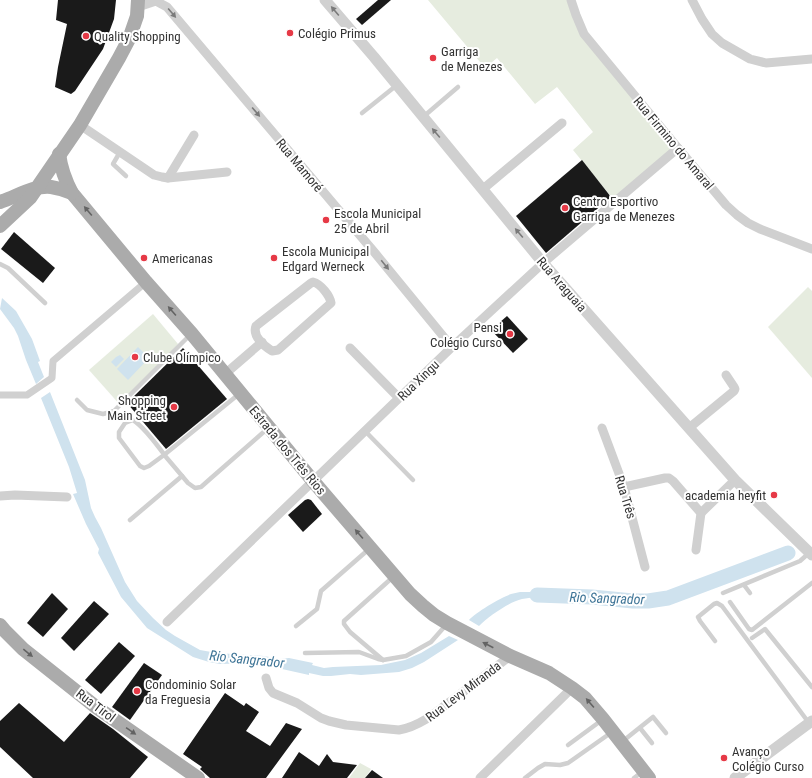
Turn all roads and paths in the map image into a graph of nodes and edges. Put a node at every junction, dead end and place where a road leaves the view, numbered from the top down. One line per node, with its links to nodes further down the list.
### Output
1 (325, 0): 6 (street, Rua Araguaia, one-way to 1)
2 (571, 0): 13 (street, Rua Firmino do Amaral)
3 (692, 0): 5 (street)
4 (138, 3): 11 (main road); 31 (street, Rua Mamoré, one-way to 31)
5 (812, 59)
6 (396, 85): 8 (lane); 9 (street, Rua Araguaia)
7 (458, 87): 9 (lane)
8 (362, 112)
9 (423, 117): 20 (street, Rua Araguaia, one-way to 9)
10 (562, 123): 20 (street)
11 (80, 125): 14 (street); 15 (main road)
12 (194, 135): 18 (street)
13 (678, 148): 24 (street, Rua Firmino do Amaral); 25 (street, Rua Xingu)
14 (120, 152): 17 (lane); 18 (street)
15 (59, 154): 19 (main road); 21 (main road, Estrada dos Três Rios)
16 (227, 172): 18 (street)
17 (126, 176)
18 (168, 178)
19 (37, 188): 21 (main road); 22 (main road); 23 (main road)
20 (483, 189): 25 (street, Rua Araguaia, one-way to 20)
21 (72, 193): 27 (main road, Estrada dos Três Rios, one-way to 21)
22 (0, 202)
23 (0, 226)
24 (812, 249)
25 (543, 263): 31 (street, Rua Xingu); 41 (street, Rua Araguaia)
26 (0, 264): 28 (lane)
27 (146, 282): 29 (main road, Estrada dos Três Rios, one-way to 27); 36 (street)
28 (45, 304)
29 (192, 334): 33 (main road, Estrada dos Três Rios); 38 (lane)
30 (262, 342): 30 (street); 33 (street)
31 (452, 347): 37 (street, Rua Xingu)
32 (350, 348): 37 (street)
33 (225, 374): 35 (main road, Estrada dos Três Rios)
34 (726, 375): 41 (street)
35 (240, 393): 39 (main road, Estrada dos Três Rios); 43 (lane)
36 (0, 395)
37 (399, 398): 42 (street, Rua Xingu)
38 (77, 400)
39 (268, 427): 44 (lane); 47 (main road, Estrada dos Três Rios)
40 (602, 428): 48 (street, Rua Três)
41 (689, 428): 46 (street, Rua Araguaia)
42 (365, 430): 45 (lane); 47 (street, Rua Xingu)
43 (164, 455): 43 (lane); 44 (lane)
44 (182, 476): 52 (lane)
45 (413, 480)
46 (735, 480): 51 (street); 55 (street, Rua Araguaia)
47 (313, 481): 53 (main road, Estrada dos Três Rios, one-way to 47); 63 (street, Rua Xingu)
48 (624, 487): 51 (street); 56 (street, Rua Três)
49 (0, 496): 50 (street)
50 (66, 497)
51 (701, 513): 54 (street)
52 (130, 520)
53 (370, 548): 57 (main road, Estrada dos Três Rios); 66 (lane)
54 (696, 550)
55 (811, 554): 59 (lane)
56 (645, 567)
57 (394, 576): 64 (main road, Estrada dos Três Rios); 71 (lane)
58 (812, 582): 62 (lane)
59 (744, 585): 60 (lane); 61 (lane)
60 (723, 593)
61 (750, 593)
62 (730, 602)
63 (166, 622)
64 (447, 623): 70 (main road, Estrada dos Três Rios, one-way to 64); 71 (lane)
65 (0, 625): 83 (main road, Rua Tirol, one-way to 83)
66 (296, 626)
67 (752, 638): 73 (lane)
68 (715, 641): 76 (lane)
69 (305, 653): 71 (lane)
70 (510, 656): 72 (street, Rua Levy Miranda); 74 (main road, Estrada dos Três Rios)
71 (383, 660)
72 (266, 678)
73 (812, 687)
74 (572, 688): 75 (main road, Estrada dos Três Rios, one-way to 74); 84 (street)
75 (603, 719): 79 (main road, Estrada dos Três Rios); 81 (lane)
76 (810, 722): 86 (street)
77 (640, 728): 78 (lane); 79 (lane); 80 (lane)
78 (666, 733)
79 (617, 737): 82 (main road, Estrada dos Três Rios); 85 (lane)
80 (652, 743)
81 (568, 745)
82 (642, 776)
83 (198, 778)
84 (480, 778)
85 (525, 778)
86 (735, 778)

